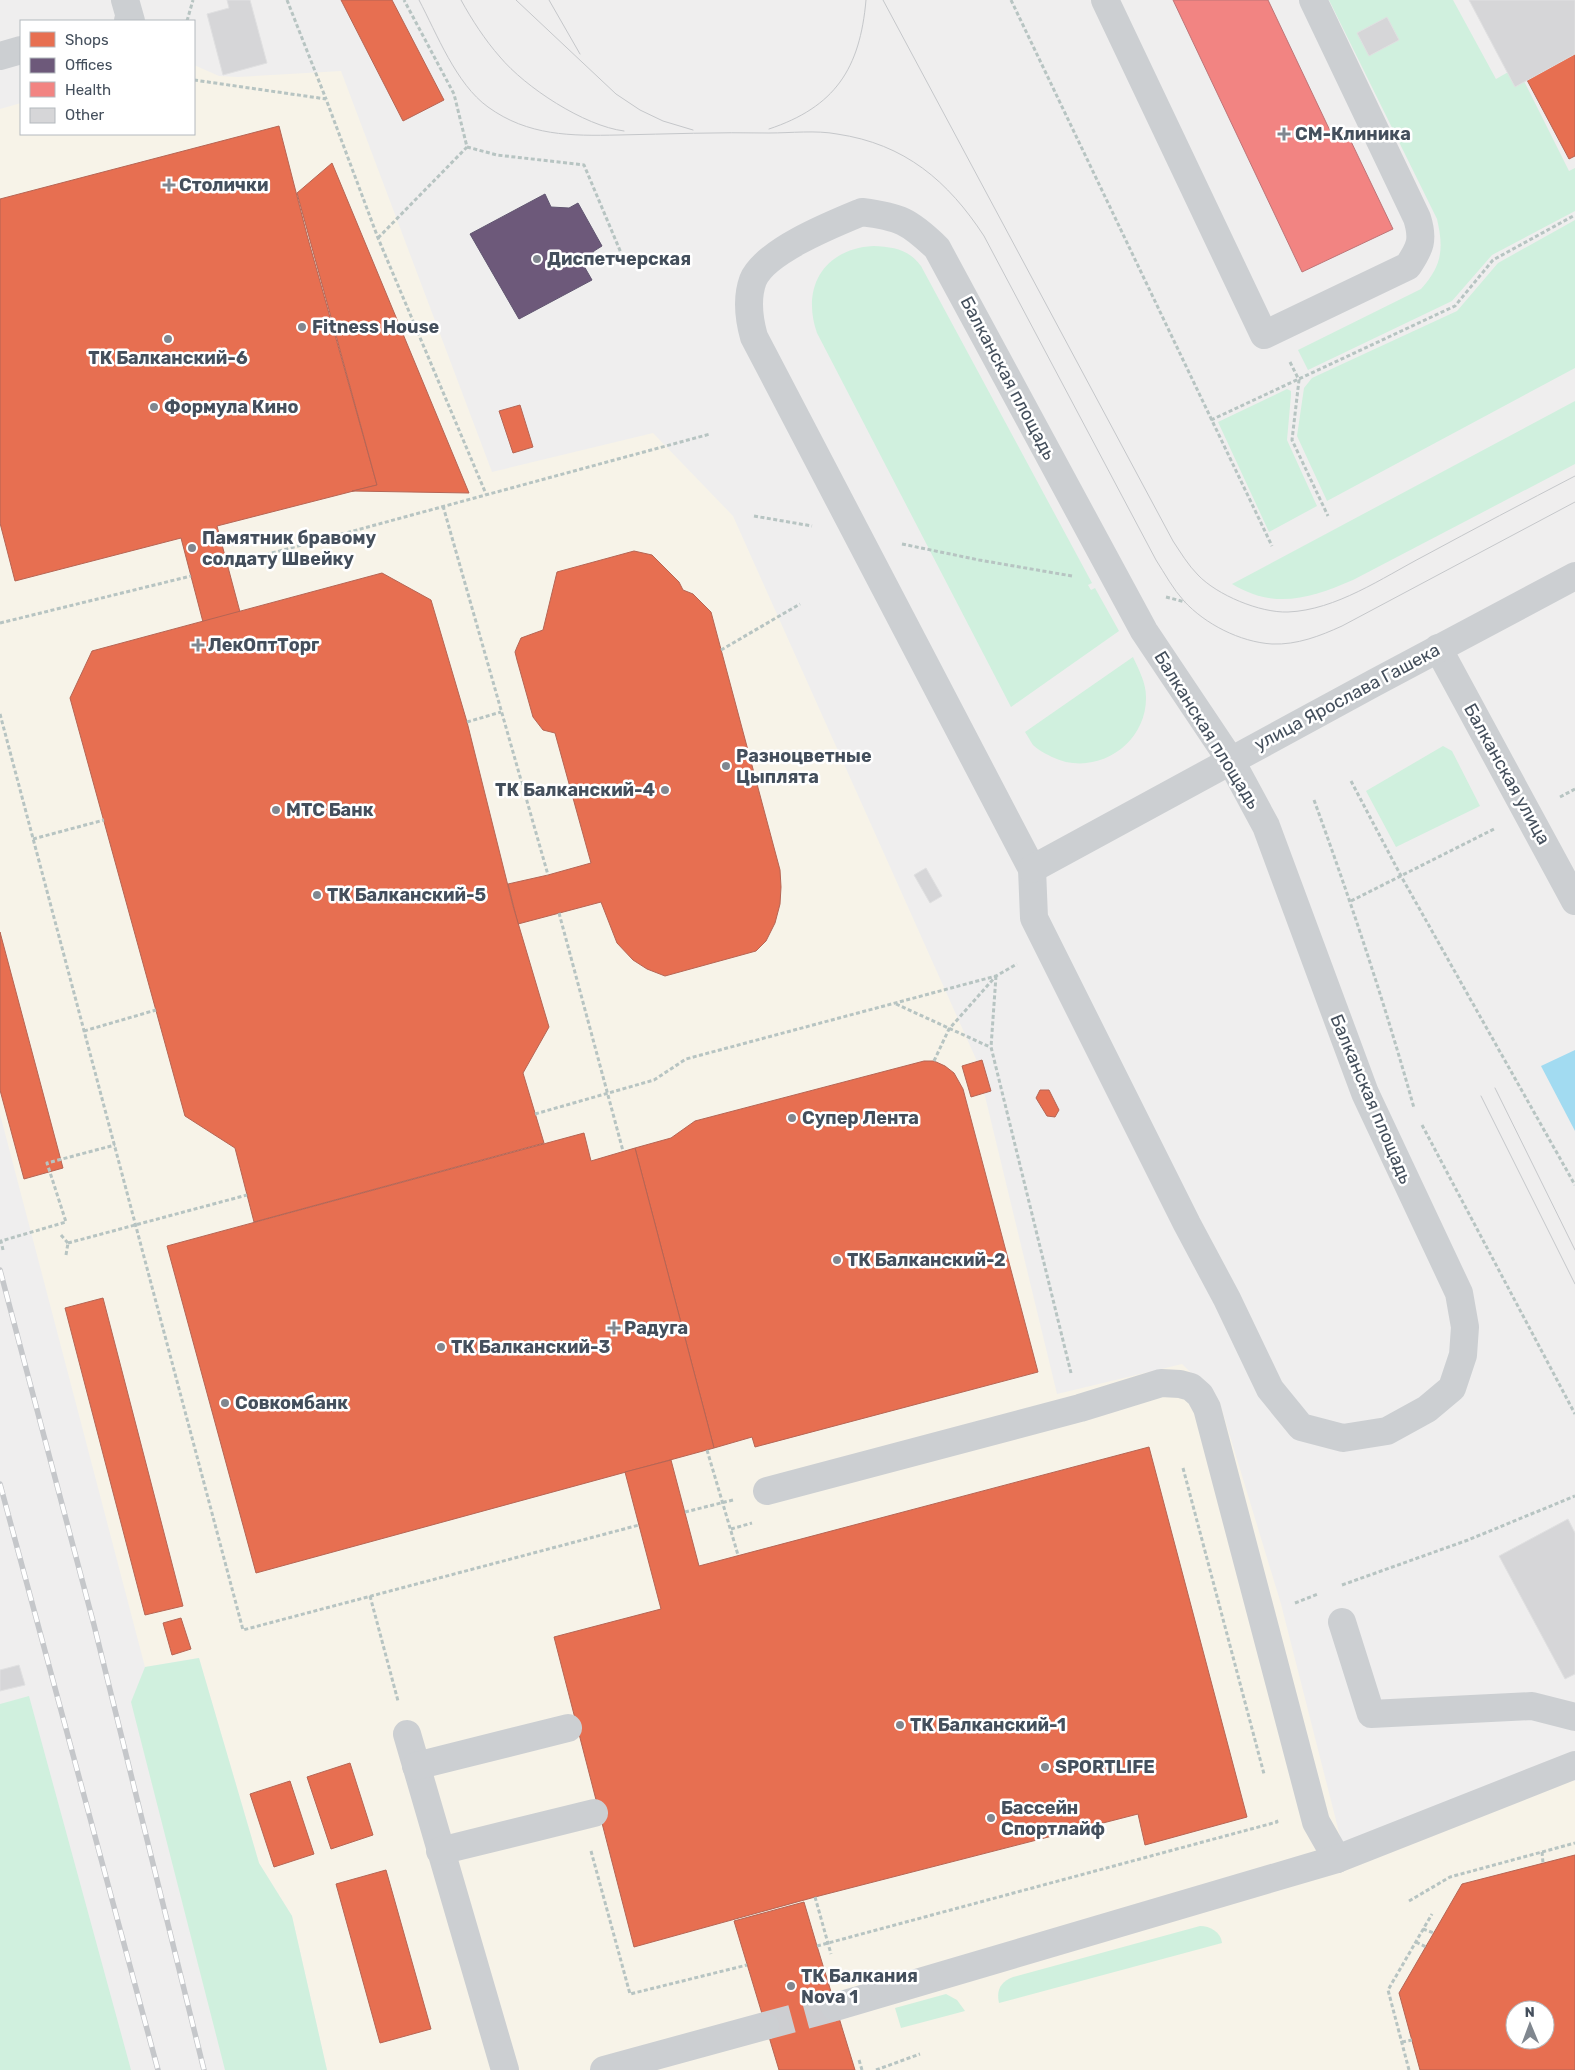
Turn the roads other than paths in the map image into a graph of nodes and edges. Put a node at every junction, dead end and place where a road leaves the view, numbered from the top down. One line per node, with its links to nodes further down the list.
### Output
1 (125, 0): 4 (street)
2 (1105, 0): 3 (street)
3 (1313, 0)
4 (131, 20)
5 (20, 50): 6 (street)
6 (0, 56)
7 (1575, 576): 8 (street, улица Ярослава Гашека)
8 (1438, 648): 9 (street, улица Ярослава Гашека); 11 (street, Балканская улица)
9 (1230, 760): 10 (street, улица Ярослава Гашека); 10 (street, Балканская площадь); 10 (street, Балканская площадь)
10 (1032, 869)
11 (1575, 901)
12 (767, 1490): 21 (street)
13 (1342, 1622): 14 (street)
14 (1575, 1717)
15 (568, 1728): 18 (street)
16 (407, 1734): 18 (street)
17 (1575, 1765): 21 (street)
18 (416, 1766): 20 (street)
19 (588, 1815): 20 (street)
20 (440, 1851): 24 (street)
21 (1337, 1859): 22 (street)
22 (835, 2007)
23 (765, 2026): 25 (street)
24 (504, 2070)
25 (604, 2070)

